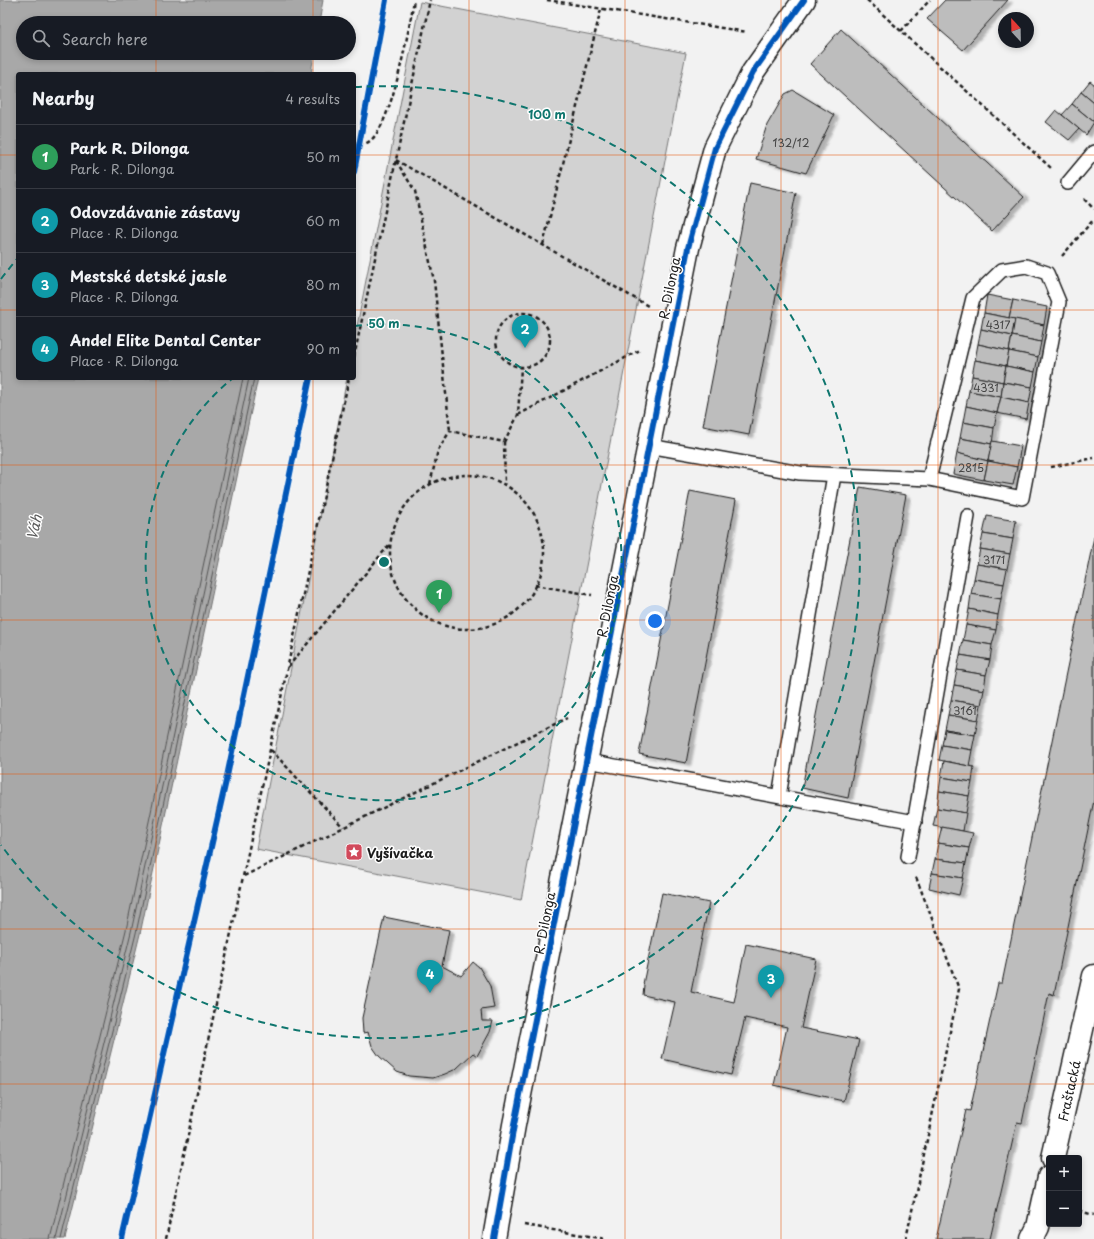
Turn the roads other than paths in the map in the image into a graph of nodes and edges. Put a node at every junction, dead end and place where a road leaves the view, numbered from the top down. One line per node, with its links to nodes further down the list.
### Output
1 (804, 0): 4 (street, R. Dilonga)
2 (1094, 152): 3 (lane)
3 (1068, 183)
4 (649, 446): 5 (lane); 8 (street, R. Dilonga)
5 (834, 474): 6 (lane); 9 (lane)
6 (929, 479): 6 (lane)
7 (968, 516): 10 (lane)
8 (588, 761): 9 (lane); 15 (street, R. Dilonga)
9 (779, 796): 10 (lane)
10 (915, 822): 11 (lane)
11 (908, 857)
12 (1094, 976): 13 (street, Fraštacká)
13 (1054, 1155)
14 (1046, 1191): 16 (street)
15 (494, 1239)
16 (1032, 1239)

